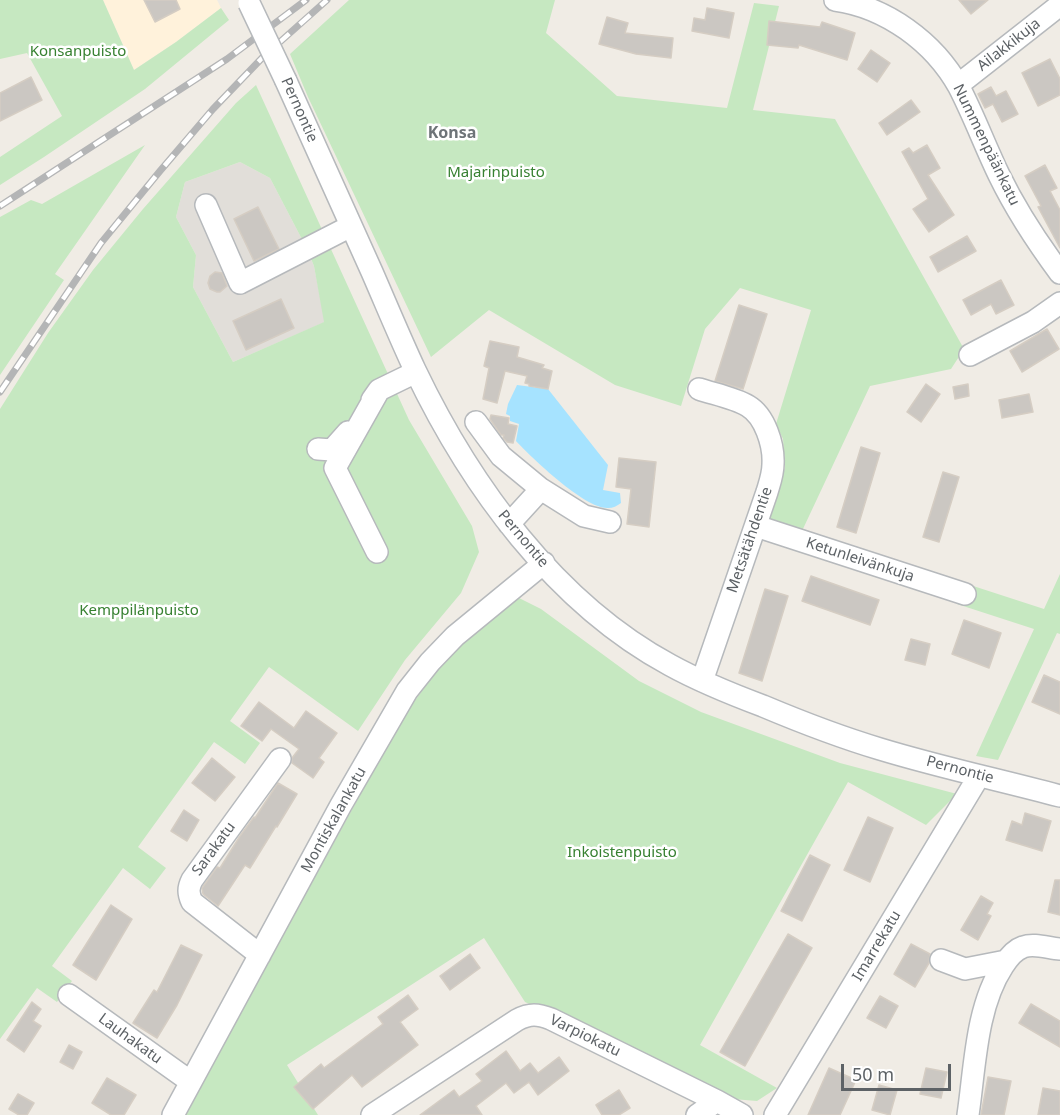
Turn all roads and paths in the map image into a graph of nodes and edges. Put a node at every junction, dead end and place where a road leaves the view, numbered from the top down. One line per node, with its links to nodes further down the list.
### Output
1 (835, 0): 3 (street, Nummenpäänkatu)
2 (248, 2): 7 (street, Pernontie, bridge)
3 (864, 3): 5 (street, Nummenpäänkatu)
4 (1060, 5): 5 (street, Ailakkikuja)
5 (958, 85): 8 (street, Nummenpäänkatu)
6 (206, 205): 7 (street)
7 (351, 226): 11 (street, Pernontie)
8 (1060, 273)
9 (1060, 303): 10 (street)
10 (970, 355)
11 (416, 372): 13 (street); 18 (street, Pernontie)
12 (699, 389): 19 (street, Metsätähdentie)
13 (379, 390): 15 (street); 20 (street)
14 (476, 422): 16 (street)
15 (318, 449)
16 (541, 489): 17 (street); 18 (street)
17 (610, 522)
18 (509, 524): 21 (street, Pernontie)
19 (756, 526): 22 (street, Ketunleivänkuja); 23 (street, Metsätähdentie)
20 (378, 552)
21 (544, 563): 23 (street, Pernontie); 28 (street, Montiskalankatu)
22 (965, 594)
23 (702, 681): 25 (street, Pernontie)
24 (279, 759): 28 (street, Sarakatu)
25 (979, 776): 26 (street, Pernontie); 38 (street, Imarrekatu)
26 (1060, 795)
27 (1060, 949): 30 (street)
28 (260, 955): 32 (street, Montiskalankatu)
29 (941, 960): 30 (street)
30 (1006, 961): 39 (street)
31 (69, 995): 32 (street, Lauhakatu)
32 (190, 1083): 34 (street, Montiskalankatu)
33 (717, 1101): 35 (street, Varpiokatu); 36 (street); 37 (street, Varpiokatu)
34 (173, 1115)
35 (372, 1115)
36 (698, 1115)
37 (742, 1115)
38 (775, 1115)
39 (968, 1115)

